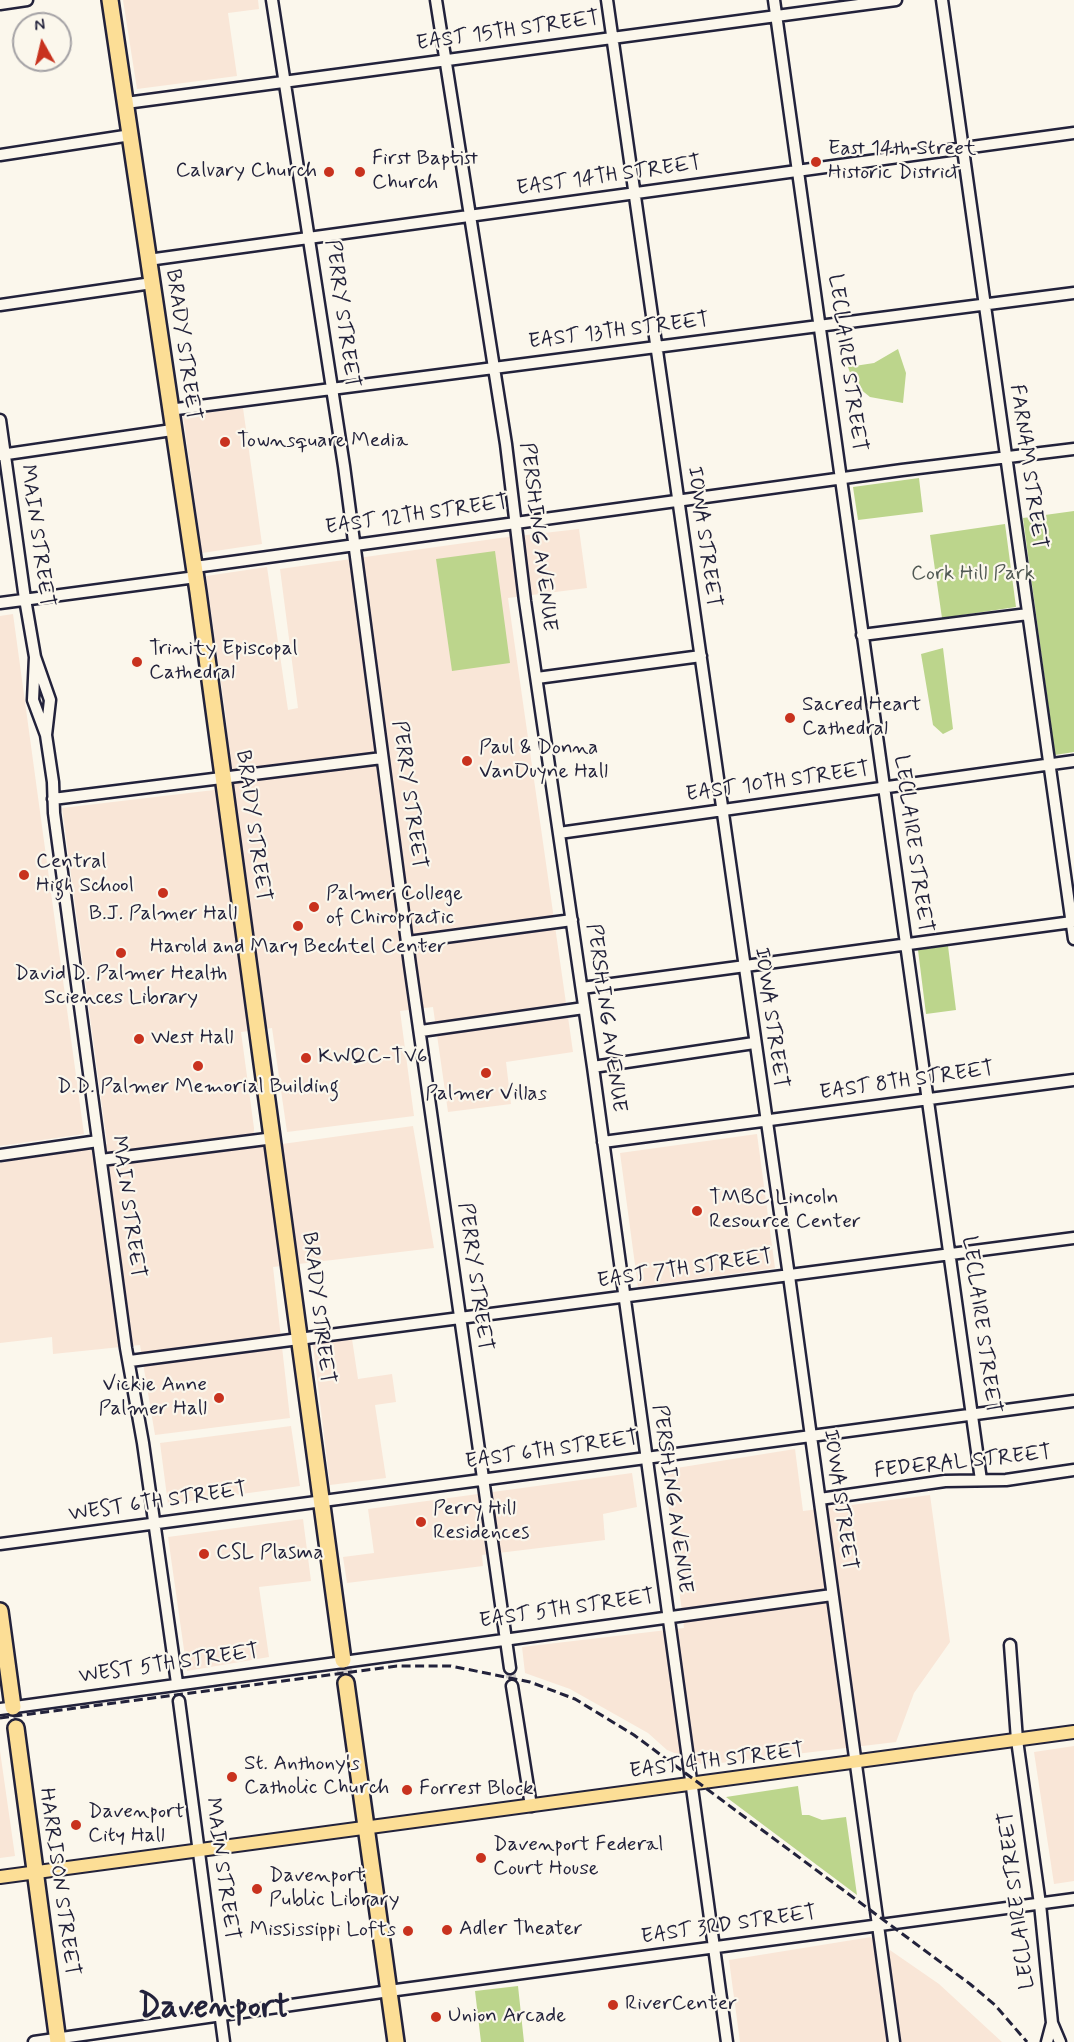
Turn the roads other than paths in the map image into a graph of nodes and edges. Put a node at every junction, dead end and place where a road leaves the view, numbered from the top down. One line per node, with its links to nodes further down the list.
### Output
1 (27, 0): 9 (street)
2 (110, 0): 14 (highway, BRADY STREET)
3 (272, 0): 13 (street, PERRY STREET)
4 (436, 0): 12 (street, PERSHING AVENUE)
5 (607, 0): 11 (street, IOWA STREET)
6 (774, 0): 10 (street, LECLAIRE STREET)
7 (896, 0): 10 (street, EAST 15TH STREET)
8 (942, 0): 17 (street, FARNAM STREET)
9 (0, 4)
10 (776, 15): 11 (street, EAST 15TH STREET); 19 (street, LECLAIRE STREET)
11 (612, 38): 12 (street, EAST 15TH STREET); 20 (street, IOWA STREET)
12 (444, 61): 13 (street, EAST 15TH STREET); 21 (street, PERSHING AVENUE)
13 (285, 82): 14 (street, EAST 15TH STREET); 22 (street, PERRY STREET)
14 (126, 103): 16 (highway, BRADY STREET)
15 (1074, 133): 17 (street, EAST 14TH STREET)
16 (131, 135): 18 (street); 23 (highway, BRADY STREET)
17 (964, 149): 19 (street, EAST 14TH STREET); 26 (street, FARNAM STREET)
18 (0, 155)
19 (799, 171): 20 (street, EAST 14TH STREET); 28 (street, LECLAIRE STREET)
20 (634, 193): 21 (street, EAST 14TH STREET); 29 (street, IOWA STREET)
21 (471, 215): 22 (street, EAST 14TH STREET); 30 (street, PERSHING AVENUE)
22 (310, 237): 23 (street, EAST 14TH STREET); 31 (street, PERRY STREET)
23 (148, 260): 24 (highway, BRADY STREET)
24 (152, 283): 27 (street); 32 (highway, BRADY STREET)
25 (1074, 293): 26 (street, EAST 13TH STREET)
26 (986, 304): 28 (street, EAST 13TH STREET); 37 (street, FARNAM STREET)
27 (0, 305)
28 (821, 326): 29 (street, EAST 13TH STREET); 38 (street, LECLAIRE STREET)
29 (657, 347): 30 (street, EAST 13TH STREET); 39 (street, IOWA STREET)
30 (494, 368): 31 (street, EAST 13TH STREET); 40 (street, PERSHING AVENUE)
31 (332, 389): 32 (street, EAST 13TH STREET); 41 (street, PERRY STREET)
32 (169, 410): 34 (highway, BRADY STREET)
33 (0, 420): 36 (street, MAIN STREET)
34 (172, 430): 36 (street); 42 (highway, BRADY STREET)
35 (1074, 449): 37 (street, EAST 12TH STREET)
36 (2, 455): 43 (street, MAIN STREET)
37 (1006, 457): 38 (street, EAST 12TH STREET); 45 (street, FARNAM STREET)
38 (842, 478): 39 (street, EAST 12TH STREET); 46 (street, LECLAIRE STREET)
39 (678, 500): 40 (street, EAST 12TH STREET); 47 (street, IOWA STREET)
40 (514, 522): 41 (street, EAST 12TH STREET); 49 (street, PERSHING AVENUE)
41 (355, 544): 42 (street, EAST 12TH STREET); 51 (street, PERRY STREET)
42 (195, 572): 43 (street, EAST 12TH STREET); 54 (highway, BRADY STREET)
43 (25, 599): 44 (street, EAST 12TH STREET); 48 (street, MAIN STREET)
44 (0, 603)
45 (1028, 614): 46 (street); 53 (street, FARNAM STREET)
46 (862, 635): 55 (street, LECLAIRE STREET)
47 (701, 656): 49 (street); 57 (street, IOWA STREET)
48 (35, 657): 50 (street, MAIN STREET); 50 (street, MAIN STREET)
49 (537, 678): 58 (street, PERSHING AVENUE)
50 (46, 735): 56 (street, MAIN STREET)
51 (382, 758): 54 (street); 62 (street, PERRY STREET)
52 (1074, 761): 53 (street, EAST 10TH STREET)
53 (1050, 764): 55 (street, EAST 10TH STREET); 60 (street, FARNAM STREET)
54 (224, 778): 56 (street); 73 (highway, BRADY STREET)
55 (884, 788): 57 (street, EAST 10TH STREET); 63 (street, LECLAIRE STREET)
56 (53, 799): 74 (street, MAIN STREET)
57 (722, 811): 58 (street, EAST 10TH STREET); 64 (street, IOWA STREET)
58 (559, 833): 59 (street, PERSHING AVENUE)
59 (572, 920): 62 (street); 65 (street, PERSHING AVENUE)
60 (1072, 922): 61 (street, FARNAM STREET); 63 (street)
61 (1074, 939)
62 (408, 942): 67 (street, PERRY STREET)
63 (906, 943): 64 (street); 71 (street, LECLAIRE STREET)
64 (744, 966): 65 (street); 68 (street, IOWA STREET)
65 (582, 988): 66 (street, PERSHING AVENUE)
66 (584, 1008): 67 (street); 69 (street, PERSHING AVENUE)
67 (421, 1031): 82 (street, PERRY STREET)
68 (754, 1043): 69 (street); 72 (street, IOWA STREET)
69 (593, 1066): 75 (street, PERSHING AVENUE)
70 (1074, 1080): 71 (street, EAST 8TH STREET)
71 (927, 1098): 72 (street, EAST 8TH STREET); 79 (street, LECLAIRE STREET)
72 (765, 1120): 75 (street, EAST 8TH STREET); 80 (street, IOWA STREET)
73 (274, 1138): 77 (street); 83 (highway, BRADY STREET)
74 (98, 1141): 76 (street); 77 (street, MAIN STREET)
75 (603, 1142): 81 (street, PERSHING AVENUE)
76 (0, 1155)
77 (101, 1160): 84 (street, MAIN STREET)
78 (1074, 1238): 79 (street, EAST 7TH STREET)
79 (951, 1254): 80 (street, EAST 7TH STREET); 86 (street, LECLAIRE STREET)
80 (789, 1276): 81 (street, EAST 7TH STREET); 87 (street, IOWA STREET)
81 (624, 1297): 82 (street, EAST 7TH STREET); 88 (street, PERSHING AVENUE)
82 (460, 1319): 83 (street, EAST 7TH STREET); 90 (street, PERRY STREET)
83 (300, 1339): 84 (street, EAST 7TH STREET); 93 (highway, BRADY STREET)
84 (130, 1361): 94 (street, MAIN STREET)
85 (1074, 1401): 86 (street, EAST 6TH STREET)
86 (972, 1413): 87 (street, EAST 6TH STREET); 91 (street, LECLAIRE STREET)
87 (810, 1436): 88 (street, EAST 6TH STREET); 92 (street, IOWA STREET)
88 (645, 1458): 90 (street, EAST 6TH STREET); 98 (street, PERSHING AVENUE)
89 (1074, 1470): 91 (street, FEDERAL STREET)
90 (482, 1480): 93 (street, EAST 6TH STREET); 99 (street, PERRY STREET)
91 (981, 1480): 92 (street, FEDERAL STREET)
92 (820, 1499): 96 (street, IOWA STREET)
93 (321, 1502): 94 (street, WEST 6TH STREET); 101 (highway, BRADY STREET)
94 (154, 1524): 95 (street, WEST 6TH STREET); 103 (street, MAIN STREET)
95 (0, 1544)
96 (832, 1594): 98 (street, EAST 5TH STREET); 111 (street, IOWA STREET)
97 (0, 1611): 107 (highway)
98 (667, 1616): 99 (street, EAST 5TH STREET); 112 (street, PERSHING AVENUE)
99 (505, 1638): 101 (street, EAST 5TH STREET); 102 (street, PERRY STREET)
100 (1010, 1645): 110 (street, LECLAIRE STREET)
101 (343, 1660): 103 (street, WEST 5TH STREET)
102 (510, 1668)
103 (177, 1683): 107 (street, WEST 5TH STREET)
104 (346, 1683): 114 (highway)
105 (512, 1686): 113 (street)
106 (179, 1701): 115 (street, MAIN STREET)
107 (7, 1708)
108 (16, 1728): 116 (highway, HARRISON STREET)
109 (1074, 1732): 110 (main road, EAST 4TH STREET)
110 (1017, 1740): 111 (main road, EAST 4TH STREET); 119 (street, LECLAIRE STREET)
111 (855, 1763): 112 (main road, EAST 4TH STREET); 120 (street, IOWA STREET)
112 (691, 1785): 113 (main road, EAST 4TH STREET); 121 (street, PERSHING AVENUE)
113 (531, 1806): 114 (main road, EAST 4TH STREET)
114 (365, 1828): 115 (main road, EAST 4TH STREET); 122 (highway)
115 (199, 1850): 116 (main road, EAST 4TH STREET); 123 (street, MAIN STREET)
116 (35, 1872): 117 (main road, EAST 4TH STREET); 125 (highway, HARRISON STREET)
117 (0, 1877)
118 (1074, 1899): 119 (street, EAST 3RD STREET)
119 (1040, 1904): 120 (street, EAST 3RD STREET); 124 (street, LECLAIRE STREET)
120 (878, 1926): 121 (street, EAST 3RD STREET); 130 (street, IOWA STREET)
121 (713, 1947): 122 (street, EAST 3RD STREET); 129 (street, PERSHING AVENUE)
122 (389, 1990): 123 (street, EAST 3RD STREET); 128 (highway)
123 (220, 2015): 125 (street, EAST 3RD STREET); 127 (street, MAIN STREET)
124 (1052, 2023): 131 (street); 132 (street, LECLAIRE STREET)
125 (58, 2040): 126 (street, EAST 3RD STREET)
126 (34, 2042)
127 (224, 2042)
128 (396, 2042)
129 (727, 2042)
130 (894, 2042)
131 (1047, 2042)
132 (1060, 2042)

